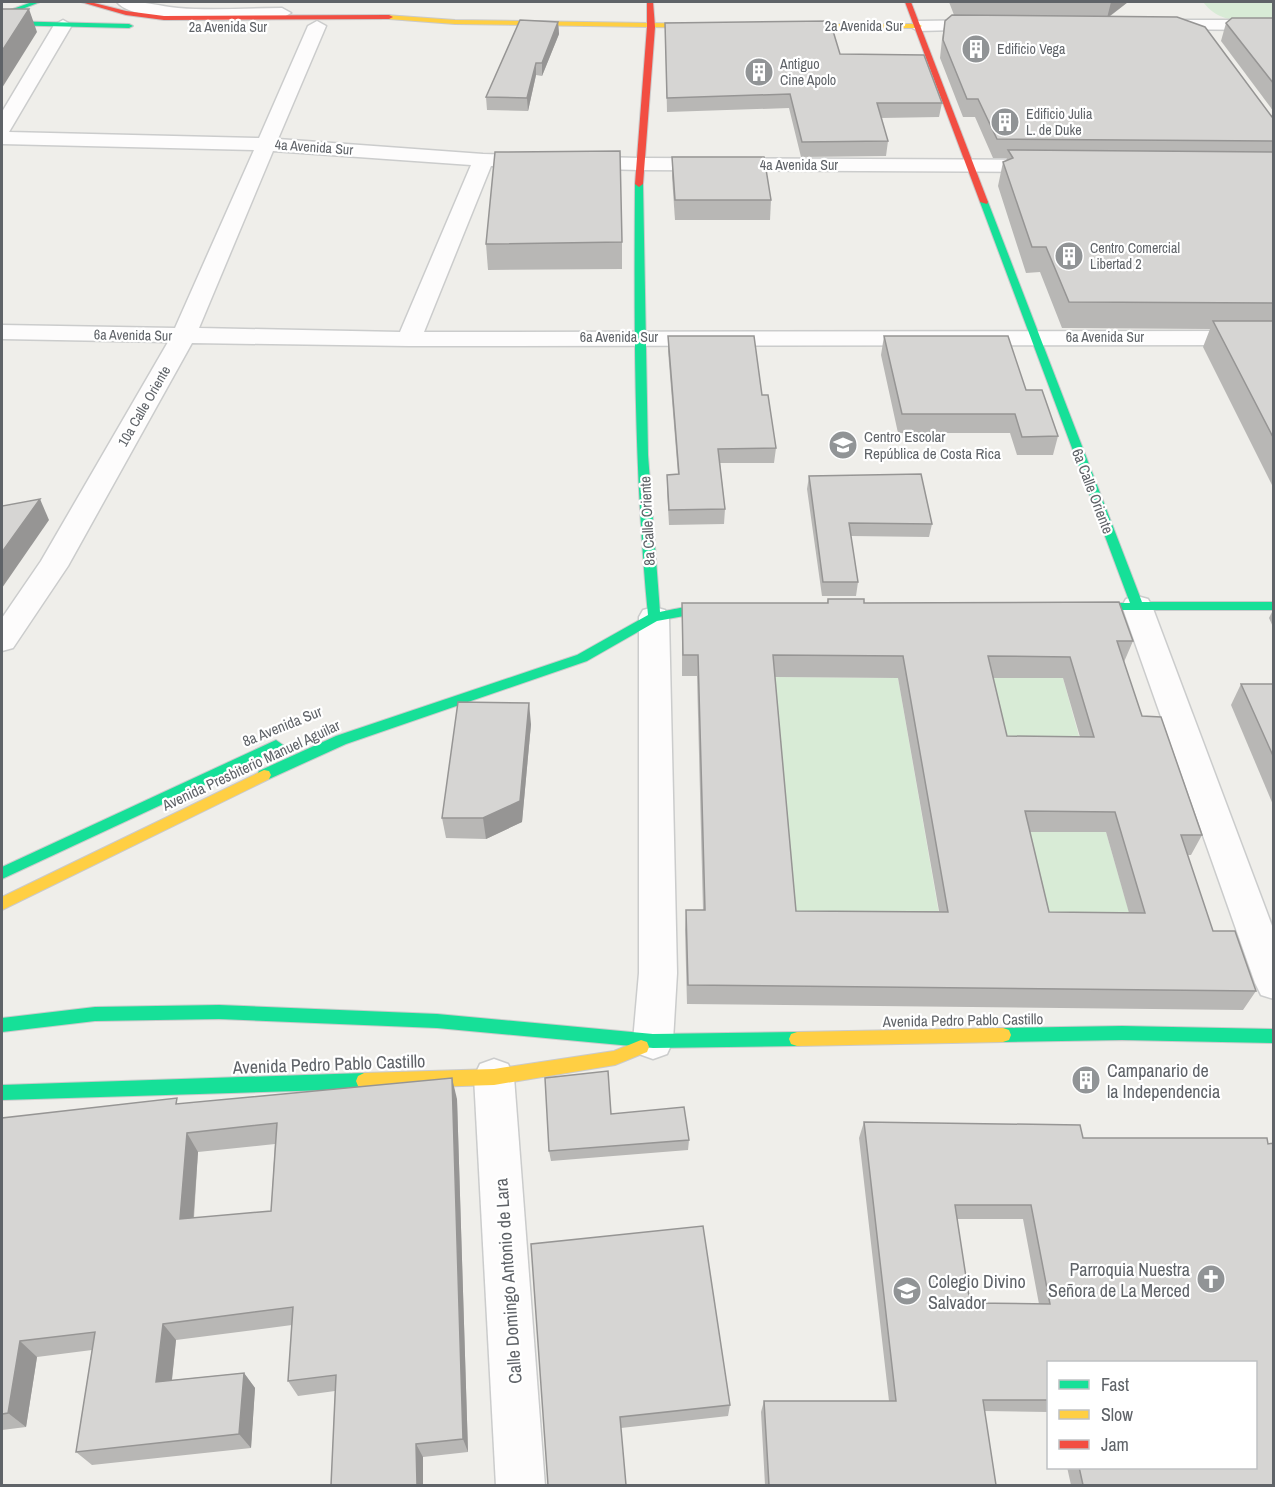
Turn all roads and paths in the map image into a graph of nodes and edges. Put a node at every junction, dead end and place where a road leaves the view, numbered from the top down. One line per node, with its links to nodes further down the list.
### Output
1 (37, 2): 7 (main road)
2 (77, 2): 15 (main road)
3 (84, 2): 8 (main road, 2a Avenida Sur)
4 (126, 2): 8 (street, 2a Avenida Sur)
5 (650, 2): 19 (main road, 8a Calle Oriente)
6 (908, 2): 18 (main road, 6a Calle Oriente)
7 (2, 15)
8 (315, 15): 15 (main road, 2a Avenida Sur); 19 (main road, 2a Avenida Sur); 23 (street, 10a Calle Oriente)
9 (1192, 18): 13 (street); 14 (street); 20 (street)
10 (2, 23): 11 (main road, 2a Avenida Sur)
11 (63, 25): 15 (main road, 2a Avenida Sur); 21 (street)
12 (1011, 25): 18 (street, 2a Avenida Sur)
13 (1138, 25)
14 (1274, 25)
15 (94, 26)
16 (720, 26): 19 (main road, 2a Avenida Sur)
17 (767, 26): 18 (main road, 2a Avenida Sur)
18 (918, 26): 26 (main road, 6a Calle Oriente)
19 (651, 27): 25 (main road, 8a Calle Oriente)
20 (1210, 44)
21 (2, 128)
22 (2, 138): 23 (street, 4a Avenida Sur)
23 (267, 144): 24 (street, 4a Avenida Sur); 29 (street, 10a Calle Oriente)
24 (483, 160): 25 (street, 4a Avenida Sur); 33 (street)
25 (639, 164): 26 (street, 4a Avenida Sur); 30 (main road, 8a Calle Oriente)
26 (970, 166): 27 (street, 4a Avenida Sur); 31 (main road, 6a Calle Oriente)
27 (1072, 167)
28 (2, 332): 29 (street, 6a Avenida Sur)
29 (183, 337): 33 (street, 6a Avenida Sur); 40 (street, 10a Calle Oriente)
30 (639, 337): 31 (street, 6a Avenida Sur); 33 (street, 6a Avenida Sur); 38 (main road, 8a Calle Oriente)
31 (1034, 337): 32 (street, 6a Avenida Sur); 34 (main road, 6a Calle Oriente)
32 (1274, 338)
33 (409, 339)
34 (1137, 606): 35 (main road); 36 (main road); 45 (street, 6a Calle Oriente)
35 (1274, 606)
36 (1059, 607)
37 (735, 609): 38 (main road, Avenida Presbiterio Manuel Aguilar)
38 (654, 617): 39 (main road, Avenida Presbiterio Manuel Aguilar); 48 (street, 8a Calle Oriente)
39 (623, 633): 41 (main road); 44 (main road, Avenida Presbiterio Manuel Aguilar)
40 (2, 640)
41 (498, 672)
42 (293, 738): 43 (main road, 8a Avenida Sur)
43 (2, 873)
44 (2, 904)
45 (1274, 983)
46 (2, 1025): 48 (main road, Avenida Pedro Pablo Castillo)
47 (1274, 1036): 48 (main road, Avenida Pedro Pablo Castillo)
48 (653, 1041): 49 (main road, Avenida Pedro Pablo Castillo)
49 (494, 1077): 50 (main road, Avenida Pedro Pablo Castillo); 51 (street, Calle Domingo Antonio de Lara)
50 (2, 1093)
51 (521, 1485)

